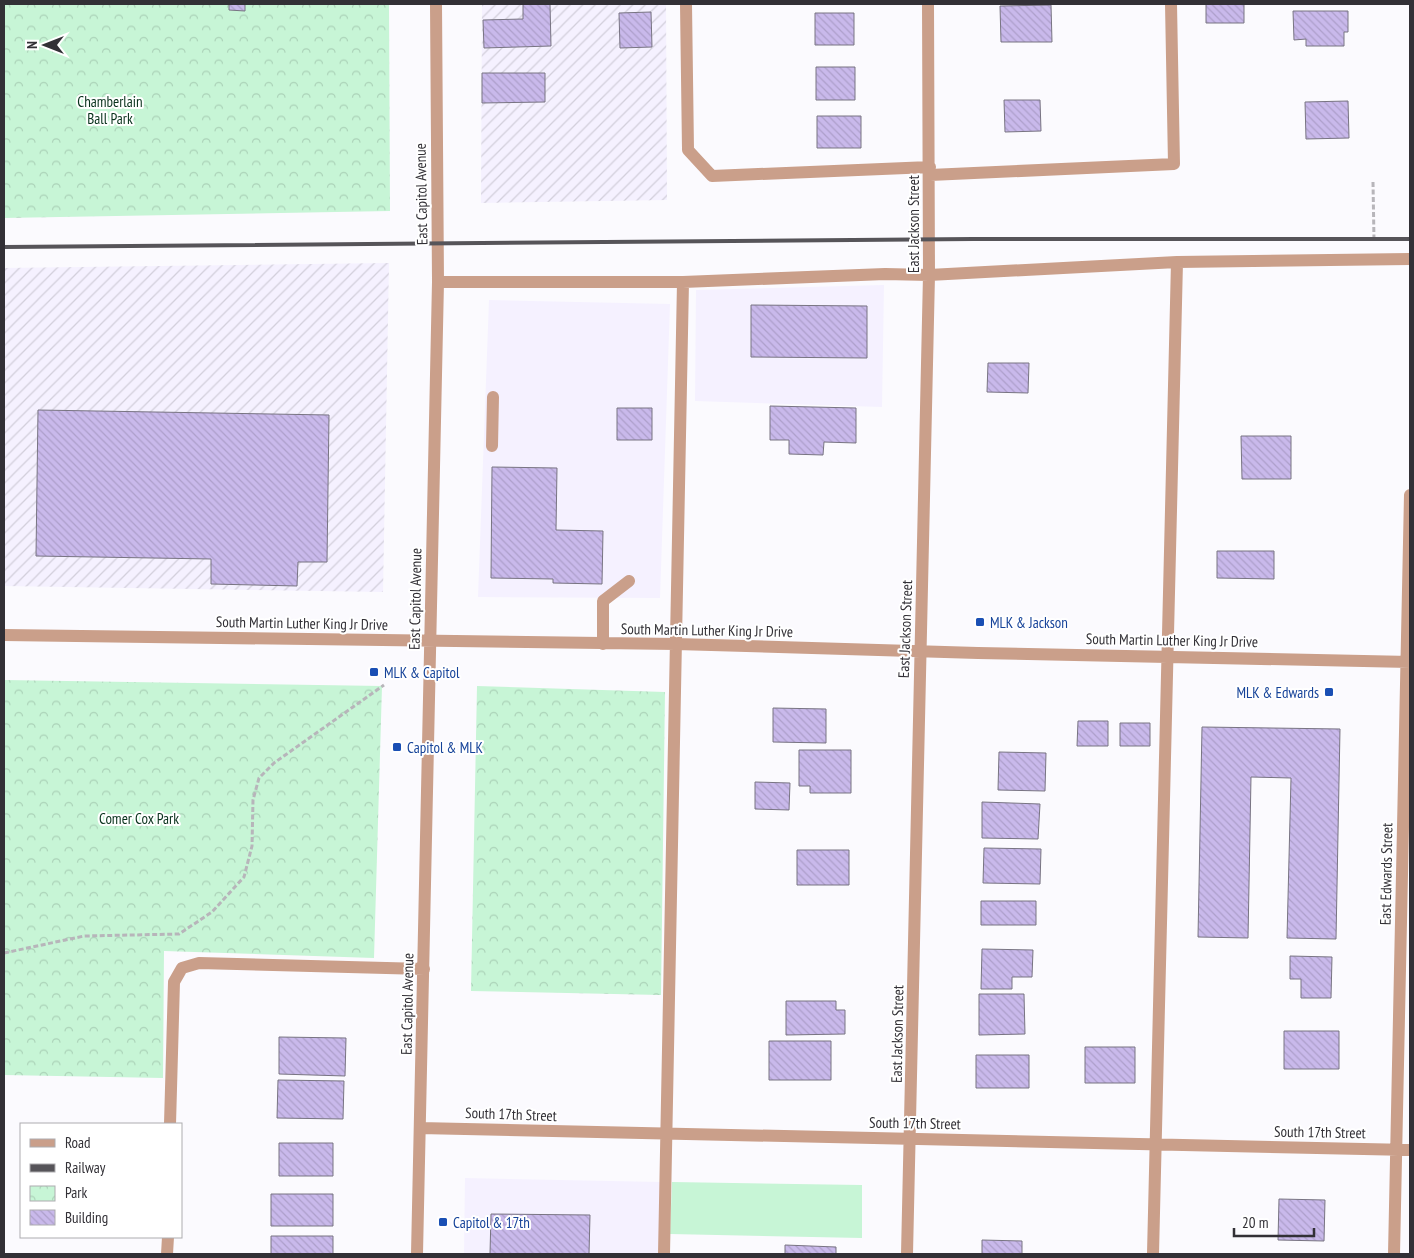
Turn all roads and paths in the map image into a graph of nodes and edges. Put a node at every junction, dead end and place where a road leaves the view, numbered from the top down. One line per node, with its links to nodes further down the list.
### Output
1 (436, 4): 11 (street, East Capitol Avenue)
2 (686, 4): 5 (street)
3 (928, 4): 5 (street, East Jackson Street)
4 (1171, 4): 5 (street)
5 (930, 171): 10 (street, East Jackson Street)
6 (1373, 182): 7 (path)
7 (1373, 258): 8 (street); 9 (street)
8 (1410, 259)
9 (1177, 262): 10 (street); 22 (street)
10 (929, 274): 12 (street); 21 (street, East Jackson Street)
11 (438, 282): 12 (street); 18 (street, East Capitol Avenue)
12 (683, 282): 20 (street)
13 (493, 397): 14 (street)
14 (492, 446)
15 (1410, 495): 23 (street, East Edwards Street)
16 (629, 581): 19 (street)
17 (4, 635): 18 (street, South Martin Luther King Jr Drive)
18 (430, 642): 19 (street, South Martin Luther King Jr Drive); 26 (street, East Capitol Avenue)
19 (603, 644): 20 (street, South Martin Luther King Jr Drive)
20 (676, 644): 21 (street, South Martin Luther King Jr Drive); 29 (street)
21 (921, 652): 22 (street, South Martin Luther King Jr Drive); 30 (street, East Jackson Street)
22 (1166, 656): 23 (street, South Martin Luther King Jr Drive); 31 (street)
23 (1408, 661): 32 (street, East Edwards Street)
24 (384, 685): 25 (path)
25 (4, 953)
26 (424, 969): 27 (street); 28 (street, East Capitol Avenue)
27 (170, 1123)
28 (420, 1128): 29 (street, South 17th Street); 36 (street, East Capitol Avenue)
29 (668, 1134): 30 (street, South 17th Street); 37 (street)
30 (910, 1140): 31 (street, South 17th Street); 38 (street, East Jackson Street)
31 (1155, 1145): 32 (street, South 17th Street); 39 (street)
32 (1395, 1150): 33 (street, South 17th Street); 40 (street, East Edwards Street)
33 (1410, 1150)
34 (168, 1238): 35 (street)
35 (167, 1254)
36 (417, 1254)
37 (664, 1254)
38 (907, 1254)
39 (1153, 1254)
40 (1394, 1254)

